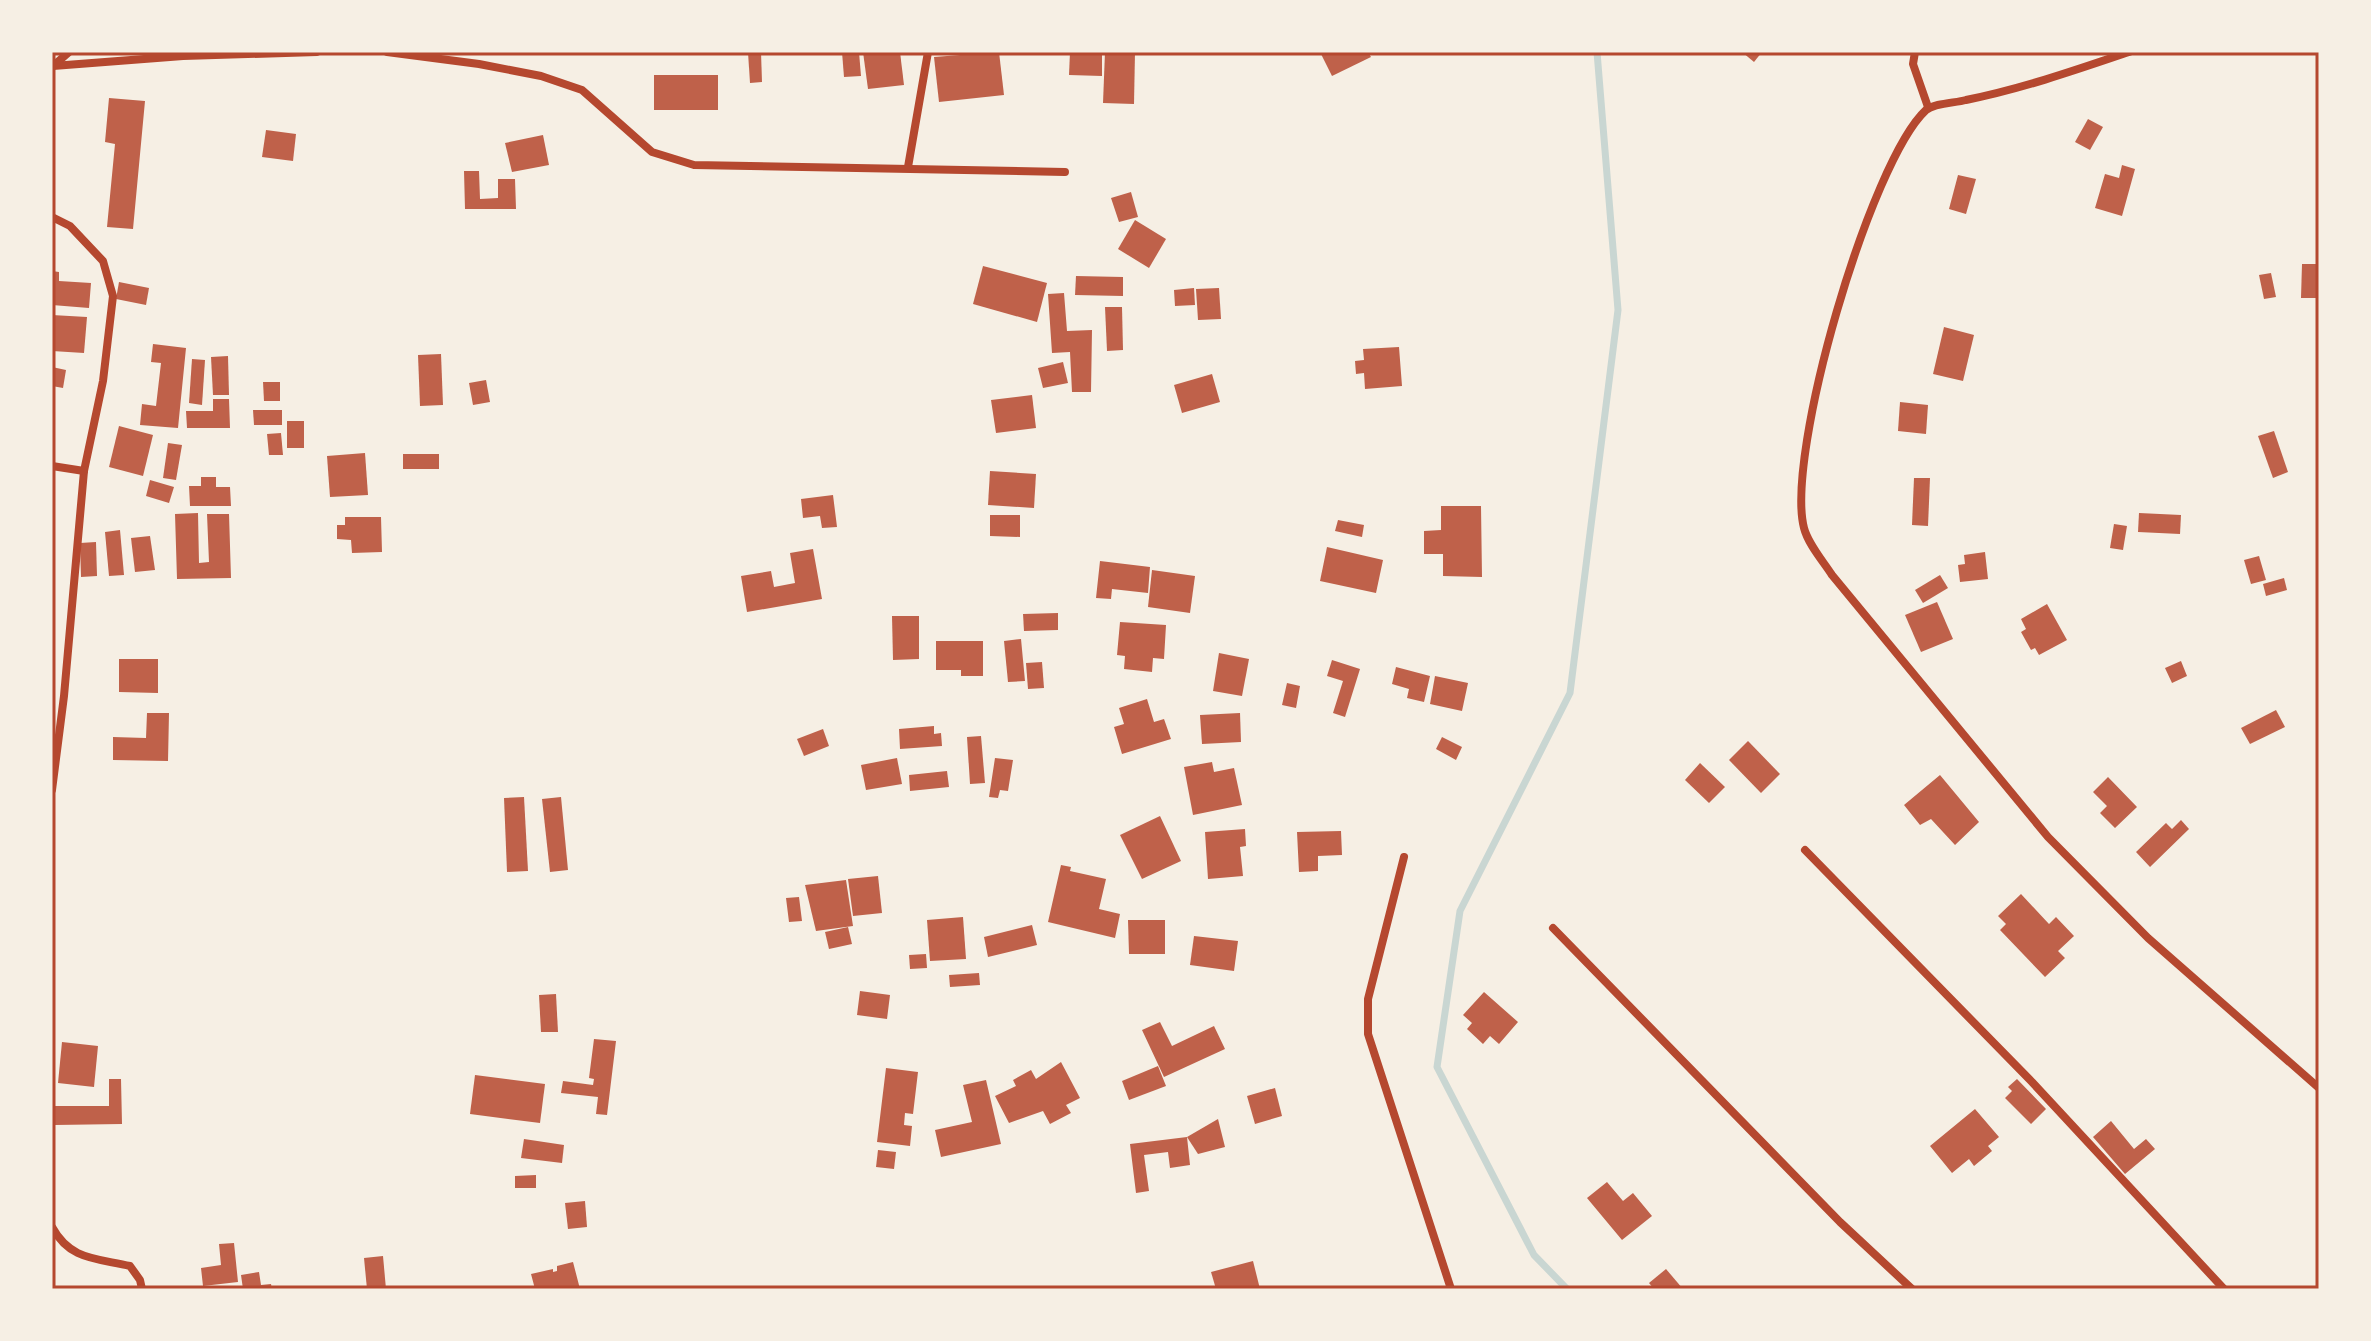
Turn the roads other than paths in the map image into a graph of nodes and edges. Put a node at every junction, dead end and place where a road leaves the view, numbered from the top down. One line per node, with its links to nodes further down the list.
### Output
1 (69, 52): 7 (street)
2 (317, 52): 7 (street)
3 (387, 52): 9 (street)
4 (928, 52): 9 (street)
5 (1915, 52): 8 (street)
6 (2129, 52): 8 (street)
7 (52, 66)
8 (1928, 107): 18 (street)
9 (908, 167): 10 (street)
10 (1065, 172)
11 (52, 217): 13 (street)
12 (52, 466): 13 (street)
13 (84, 471): 14 (street)
14 (52, 790)
15 (1805, 850): 23 (street)
16 (1404, 857): 21 (street)
17 (1553, 928): 22 (street)
18 (2319, 1088)
19 (52, 1227): 20 (street)
20 (142, 1289)
21 (1451, 1289)
22 (1912, 1289)
23 (2224, 1289)

